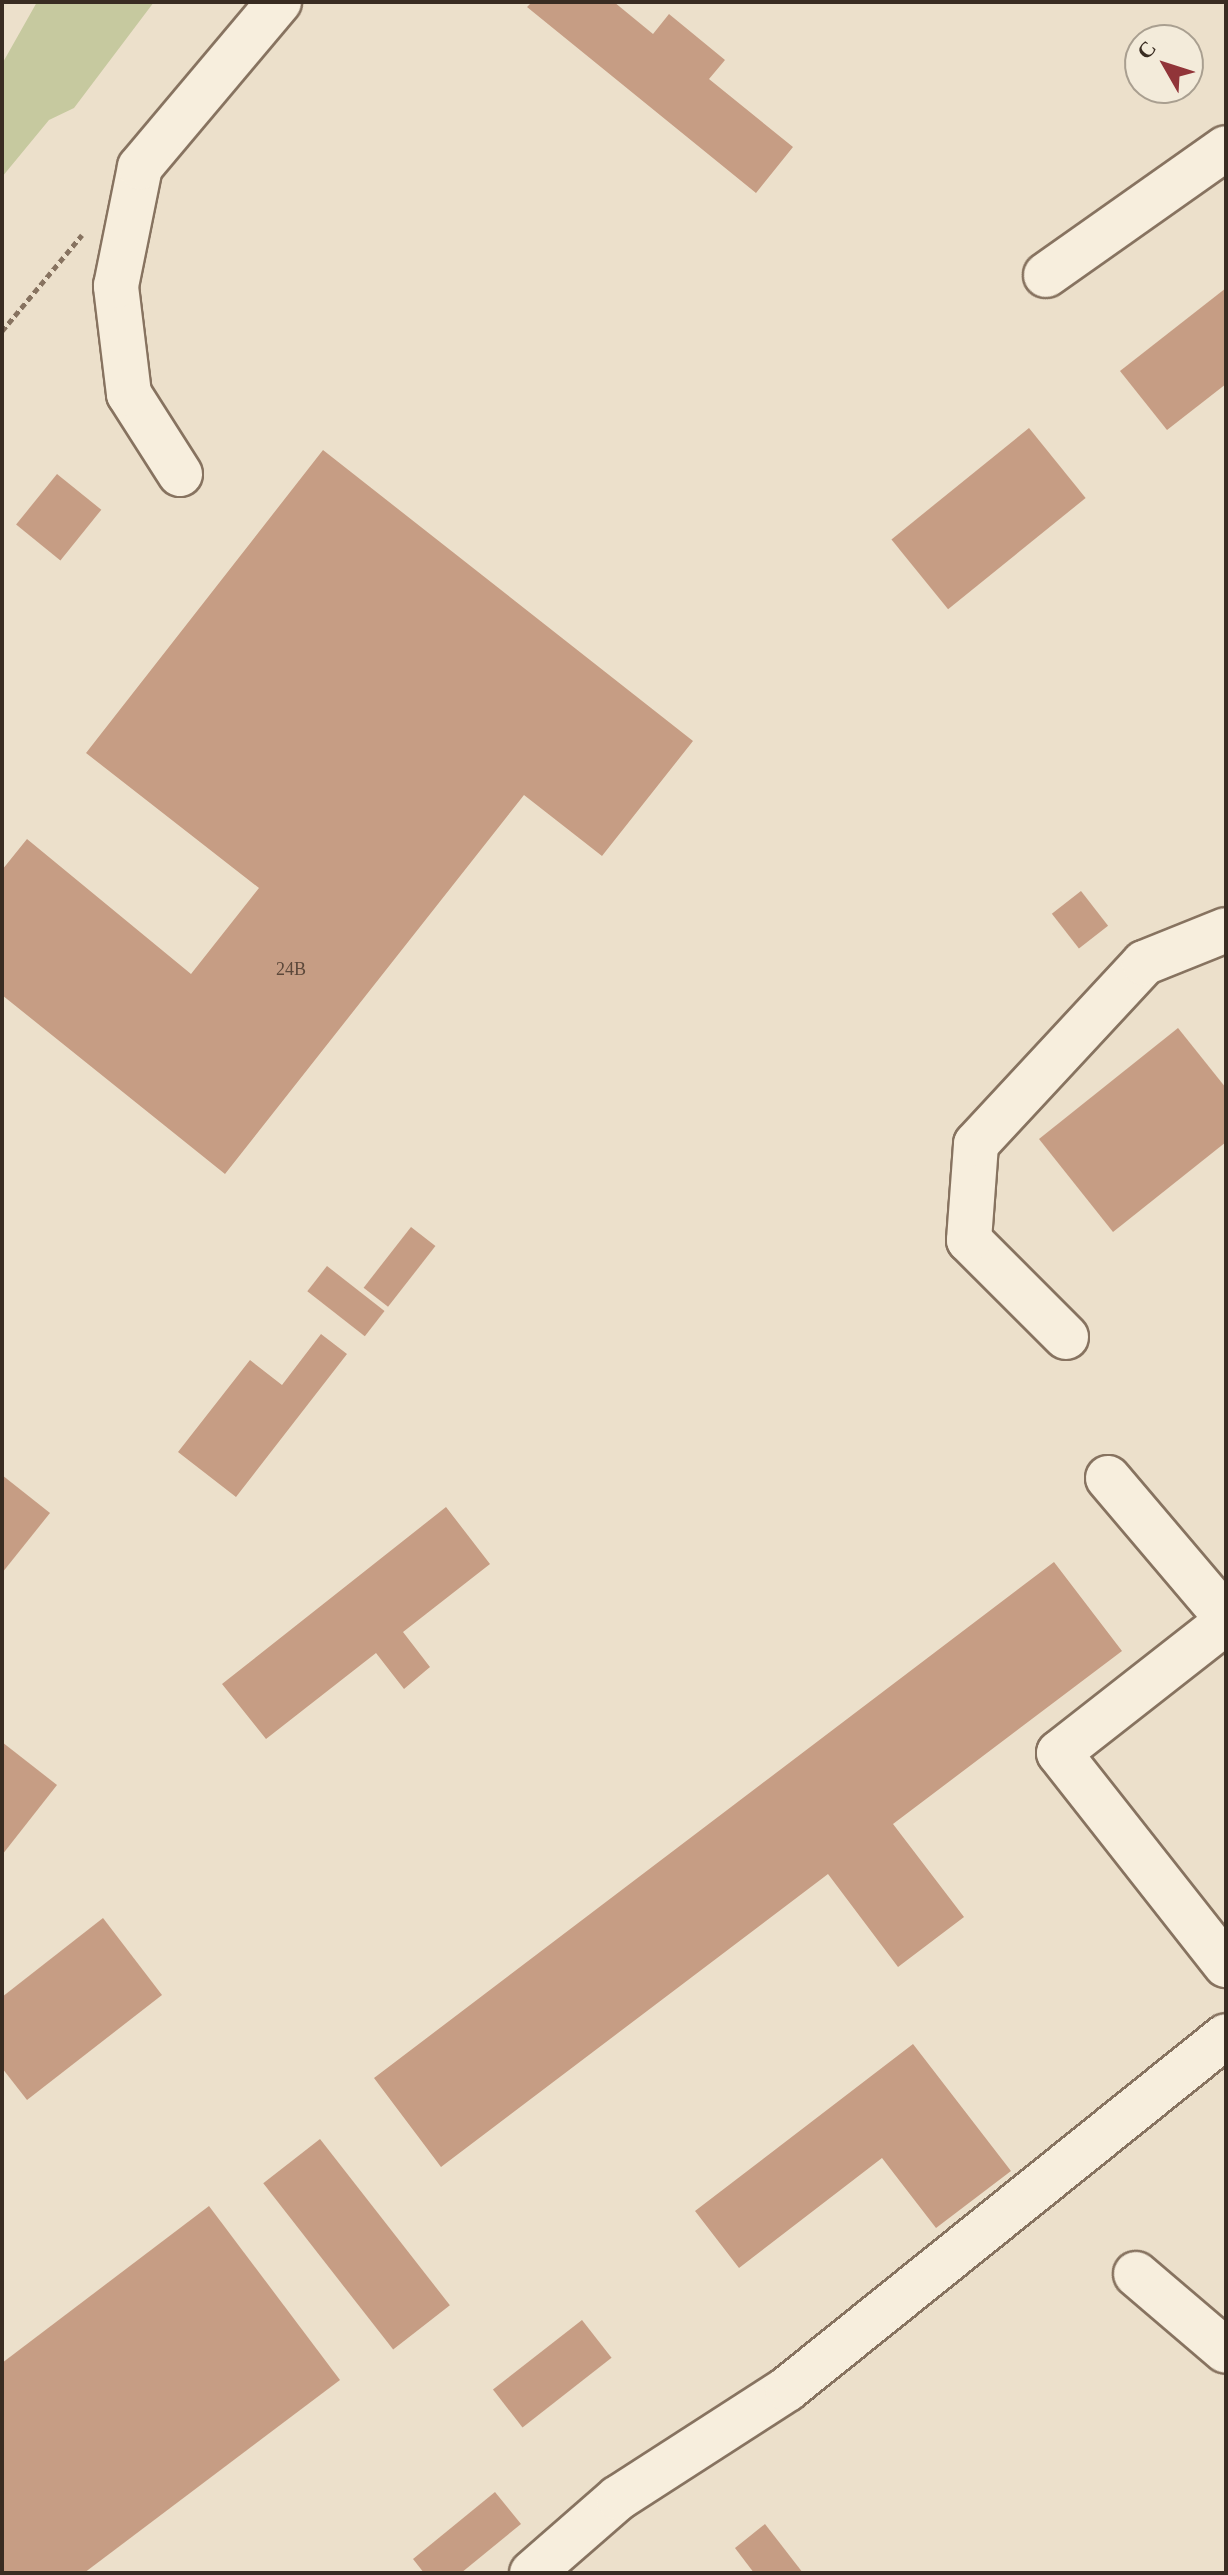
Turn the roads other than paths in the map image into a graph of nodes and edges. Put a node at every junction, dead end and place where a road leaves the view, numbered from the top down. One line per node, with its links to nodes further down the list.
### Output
1 (279, 2): 4 (lane)
2 (1226, 148): 3 (lane)
3 (1046, 275)
4 (180, 474)
5 (1226, 930): 6 (lane)
6 (1066, 1337)
7 (1108, 1478): 8 (lane)
8 (1226, 1620): 9 (lane)
9 (1226, 1965)
10 (1226, 2036): 13 (lane)
11 (1136, 2274): 12 (lane)
12 (1226, 2351)
13 (532, 2573)

